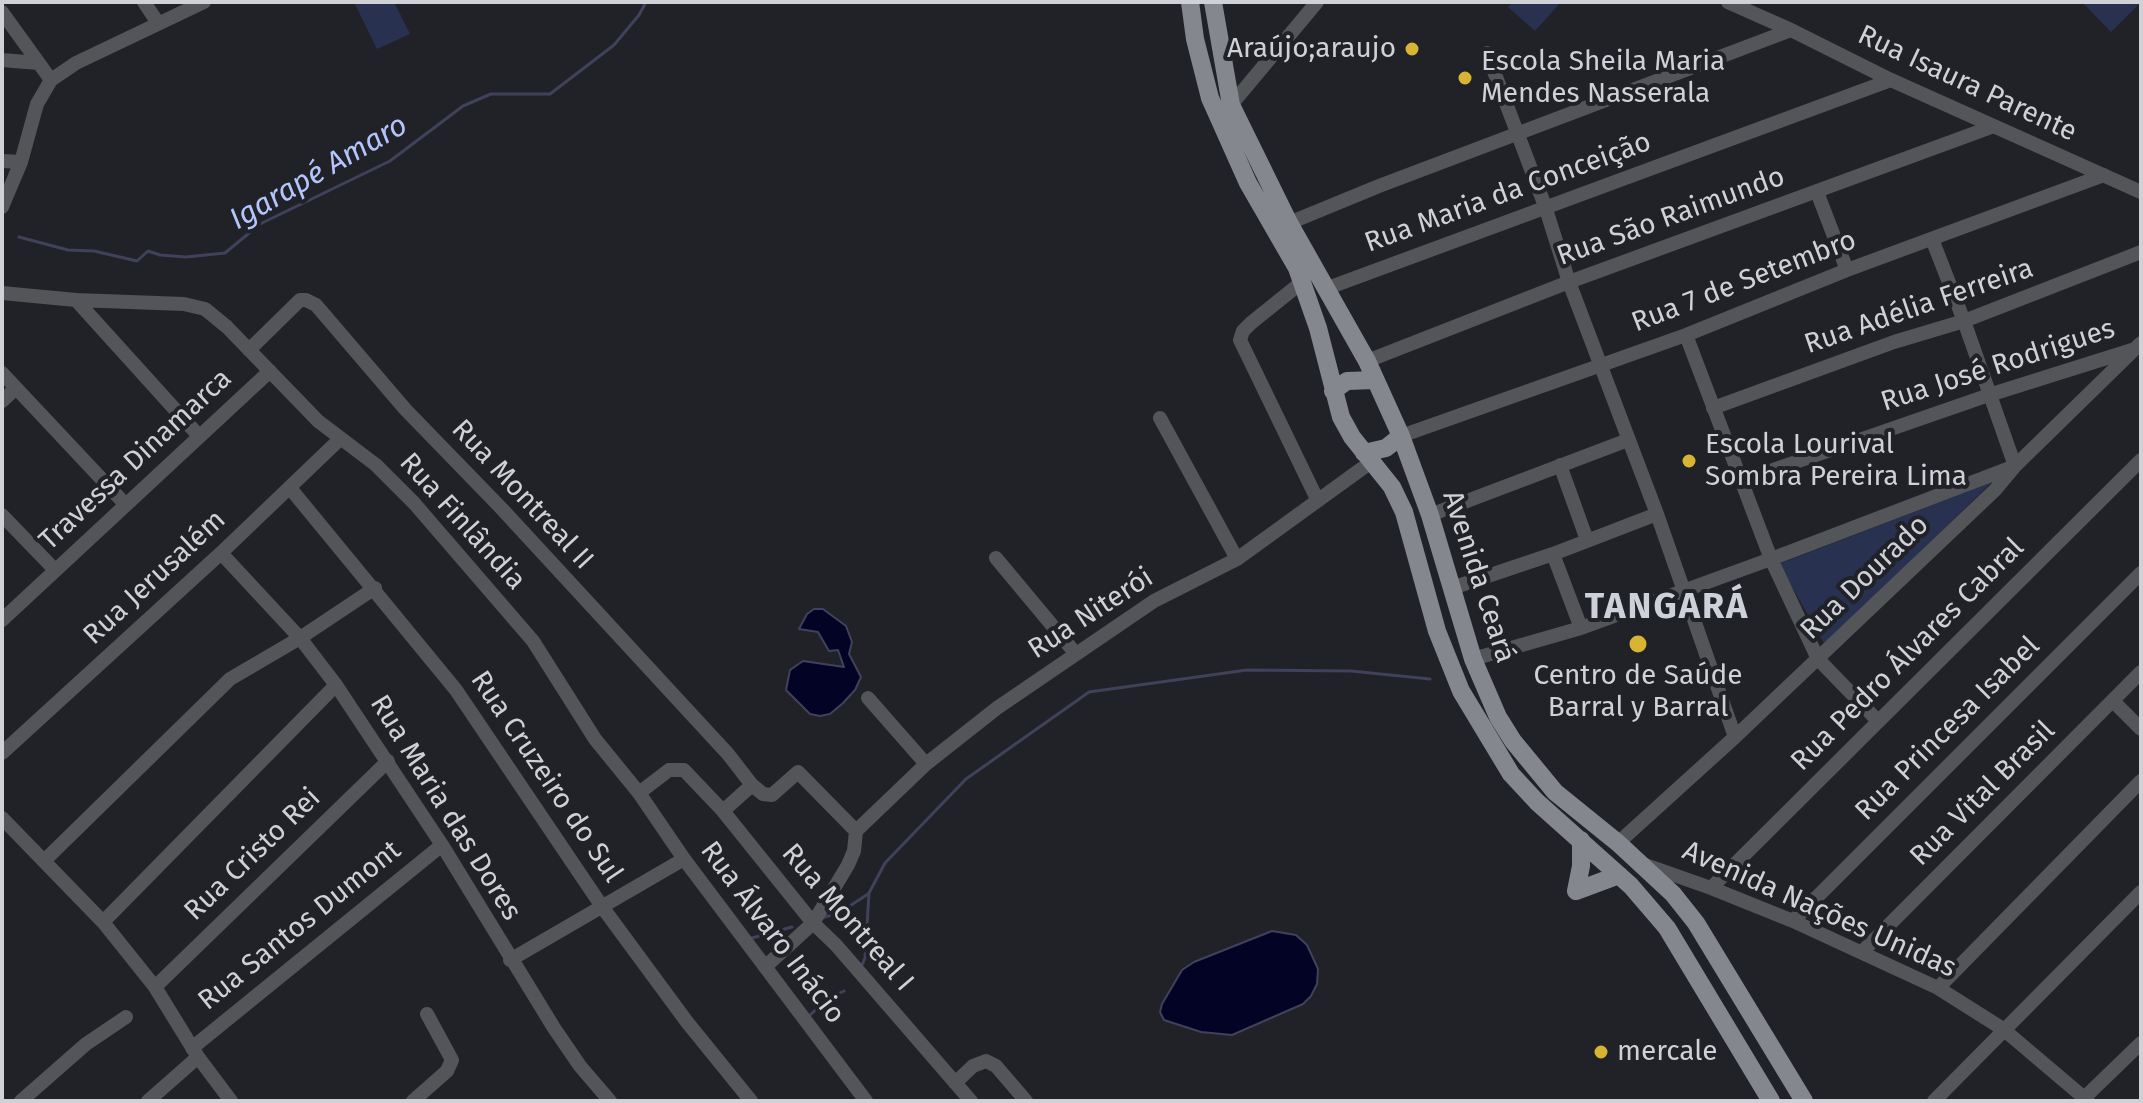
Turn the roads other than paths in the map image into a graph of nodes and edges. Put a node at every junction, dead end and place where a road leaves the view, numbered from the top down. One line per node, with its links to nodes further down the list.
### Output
1 (144, 2): 9 (street)
2 (204, 2): 9 (street)
3 (1190, 2): 30 (main road, Avenida Ceará)
4 (1202, 2): 16 (main road)
5 (1213, 2): 16 (main road, Avenida Ceará)
6 (1317, 2): 16 (street)
7 (1728, 2): 10 (street, Rua Isaura Parente)
8 (2, 12): 13 (street)
9 (158, 23): 14 (street)
10 (1791, 30): 15 (street, Rua Isaura Parente); 18 (street)
11 (1487, 53): 18 (street)
12 (2, 60): 13 (street)
13 (38, 63): 14 (street)
14 (51, 80): 20 (street)
15 (1891, 80): 17 (street, Rua Isaura Parente); 24 (street, Rua Maria da Conceição)
16 (1231, 101): 26 (main road, Avenida Ceará)
17 (1994, 126): 21 (street, Rua Isaura Parente); 22 (street, Rua São Raimundo)
18 (1516, 135): 24 (street); 26 (street)
19 (2, 161): 20 (street)
20 (21, 162): 25 (street)
21 (2104, 175): 23 (street, Rua Isaura Parente); 27 (street, Rua 7 de Setembro)
22 (1817, 192): 29 (street); 31 (street, Rua São Raimundo)
23 (2141, 192)
24 (1545, 206): 31 (street); 32 (street, Rua Maria da Conceição)
25 (2, 207)
26 (1289, 223): 32 (main road, Avenida Ceará)
27 (1932, 239): 29 (street, Rua 7 de Setembro); 35 (street)
28 (2141, 252): 35 (street, Rua Adélia Ferreira)
29 (1847, 270): 36 (street, Rua 7 de Setembro)
30 (1302, 282): 45 (main road, Avenida Ceará); 60 (street)
31 (1569, 282): 39 (street, Rua São Raimundo); 40 (street)
32 (1325, 289): 39 (main road, Avenida Ceará)
33 (2, 293): 34 (street)
34 (76, 300): 38 (street, Rua Finlândia); 50 (street)
35 (1964, 321): 46 (street); 48 (street, Rua Adélia Ferreira)
36 (1686, 335): 40 (street, Rua 7 de Setembro); 48 (street)
37 (2138, 346): 46 (street, Rua José Rodrigues); 57 (street, Rua Dourado)
38 (249, 350): 41 (street, Rua Finlândia); 93 (street, Rua Montreal II)
39 (1367, 361): 43 (main road, Avenida Ceará)
40 (1600, 364): 51 (street, Rua 7 de Setembro); 53 (street)
41 (270, 371): 50 (street, Travessa Dinamarca); 52 (street, Rua Finlândia)
42 (2, 373): 44 (street)
43 (1375, 380): 45 (main road); 51 (main road, Avenida Ceará)
44 (16, 388): 47 (street); 61 (street)
45 (1333, 391): 54 (main road, Avenida Ceará)
46 (1989, 395): 57 (street); 58 (street, Rua José Rodrigues)
47 (2, 401)
48 (1713, 408): 58 (street)
49 (1160, 418): 69 (street)
50 (199, 436): 61 (street, Travessa Dinamarca)
51 (1401, 436): 54 (main road); 64 (main road, Avenida Ceará)
52 (340, 439): 59 (street, Rua Jerusalém); 94 (street, Rua Finlândia)
53 (1628, 440): 56 (street); 62 (street)
54 (1367, 457): 60 (street, Rua Niterói); 98 (main road, Avenida Ceará)
55 (2141, 460): 86 (street, Rua Pedro Álvares Cabral)
56 (1560, 465): 64 (street); 65 (street)
57 (2015, 466): 70 (street); 81 (street, Rua Dourado)
58 (1741, 481): 70 (street)
59 (290, 488): 66 (street, Rua Jerusalém); 73 (street, Rua Cruzeiro do Sul)
60 (1317, 499): 69 (street, Rua Niterói)
61 (126, 505): 71 (street, Travessa Dinamarca)
62 (1657, 514): 65 (street); 75 (street)
63 (2, 515): 71 (street)
64 (1430, 515): 74 (main road, Avenida Ceará)
65 (1587, 540): 67 (street)
66 (221, 553): 78 (street, Rua Maria das Dores); 89 (street, Rua Jerusalém)
67 (1553, 554): 74 (street); 77 (street)
68 (996, 558): 79 (street)
69 (1237, 559): 79 (street, Rua Niterói)
70 (1771, 559): 75 (street); 81 (street)
71 (55, 570): 76 (street, Travessa Dinamarca)
72 (2141, 573): 109 (street, Rua Princesa Isabel)
73 (375, 588): 78 (street); 108 (street, Rua Cruzeiro do Sul)
74 (1452, 588): 80 (main road, Avenida Ceará)
75 (1682, 589): 77 (street); 88 (street)
76 (2, 620)
77 (1581, 628): 80 (street)
78 (300, 638): 83 (street, Rua Maria das Dores); 102 (street)
79 (1076, 654): 91 (street, Rua Niterói)
80 (1473, 659): 99 (main road, Avenida Ceará)
81 (1818, 659): 86 (street); 88 (street, Rua Dourado)
82 (2141, 672): 85 (street, Rua Vital Brasil)
83 (336, 685): 90 (street, Rua Maria das Dores); 110 (street)
84 (868, 698): 91 (street)
85 (2113, 701): 87 (street); 112 (street, Rua Vital Brasil)
86 (1878, 721): 106 (street, Rua Pedro Álvares Cabral)
87 (2141, 729)
88 (1735, 737): 99 (street, Rua Dourado)
89 (2, 753)
90 (388, 761): 100 (street, Rua Maria das Dores); 115 (street, Rua Cristo Rei)
91 (926, 764): 97 (street, Rua Niterói)
92 (2141, 781): 116 (street)
93 (752, 785): 95 (street); 97 (street)
94 (639, 793): 95 (street, Rua Montreal I); 101 (street, Rua Álvaro Inácio)
95 (723, 811): 111 (street, Rua Montreal I)
96 (2, 818): 102 (street)
97 (856, 831): 111 (street)
98 (1581, 840): 103 (main road, Avenida Ceará); 105 (main road)
99 (1618, 843): 104 (main road, Avenida Ceará)
100 (442, 845): 113 (street, Rua Maria das Dores); 121 (street, Rua Santos Dumont)
101 (684, 859): 108 (street); 114 (street, Rua Álvaro Inácio)
102 (45, 860): 110 (street)
103 (1604, 861): 104 (main road); 105 (main road, Avenida Ceará)
104 (1638, 862): 106 (street, Avenida Nações Unidas); 134 (main road, Avenida Ceará)
105 (1619, 875): 133 (main road, Avenida Ceará)
106 (1711, 888): 109 (street, Avenida Nações Unidas)
107 (2141, 892): 119 (street)
108 (603, 908): 113 (street); 129 (street, Rua Cruzeiro do Sul)
109 (1793, 921): 112 (street, Avenida Nações Unidas)
110 (103, 922): 115 (street)
111 (813, 923): 114 (street); 122 (street, Rua Montreal I)
112 (1862, 952): 116 (street, Avenida Nações Unidas)
113 (510, 960): 128 (street, Rua Maria das Dores)
114 (765, 967): 130 (street, Rua Álvaro Inácio)
115 (155, 987): 121 (street)
116 (1938, 988): 119 (street, Avenida Nações Unidas)
117 (427, 1014): 127 (street)
118 (126, 1017): 124 (street)
119 (2003, 1029): 123 (street, Avenida Nações Unidas); 135 (street)
120 (2141, 1043): 123 (street)
121 (195, 1052): 125 (street, Rua Santos Dumont); 126 (street)
122 (955, 1083): 131 (street, Rua Montreal I); 132 (street)
123 (2085, 1100)
124 (21, 1101)
125 (148, 1101)
126 (231, 1101)
127 (413, 1101)
128 (610, 1101)
129 (751, 1101)
130 (866, 1101)
131 (971, 1101)
132 (1026, 1101)
133 (1771, 1101)
134 (1804, 1101)
135 (1934, 1101)

